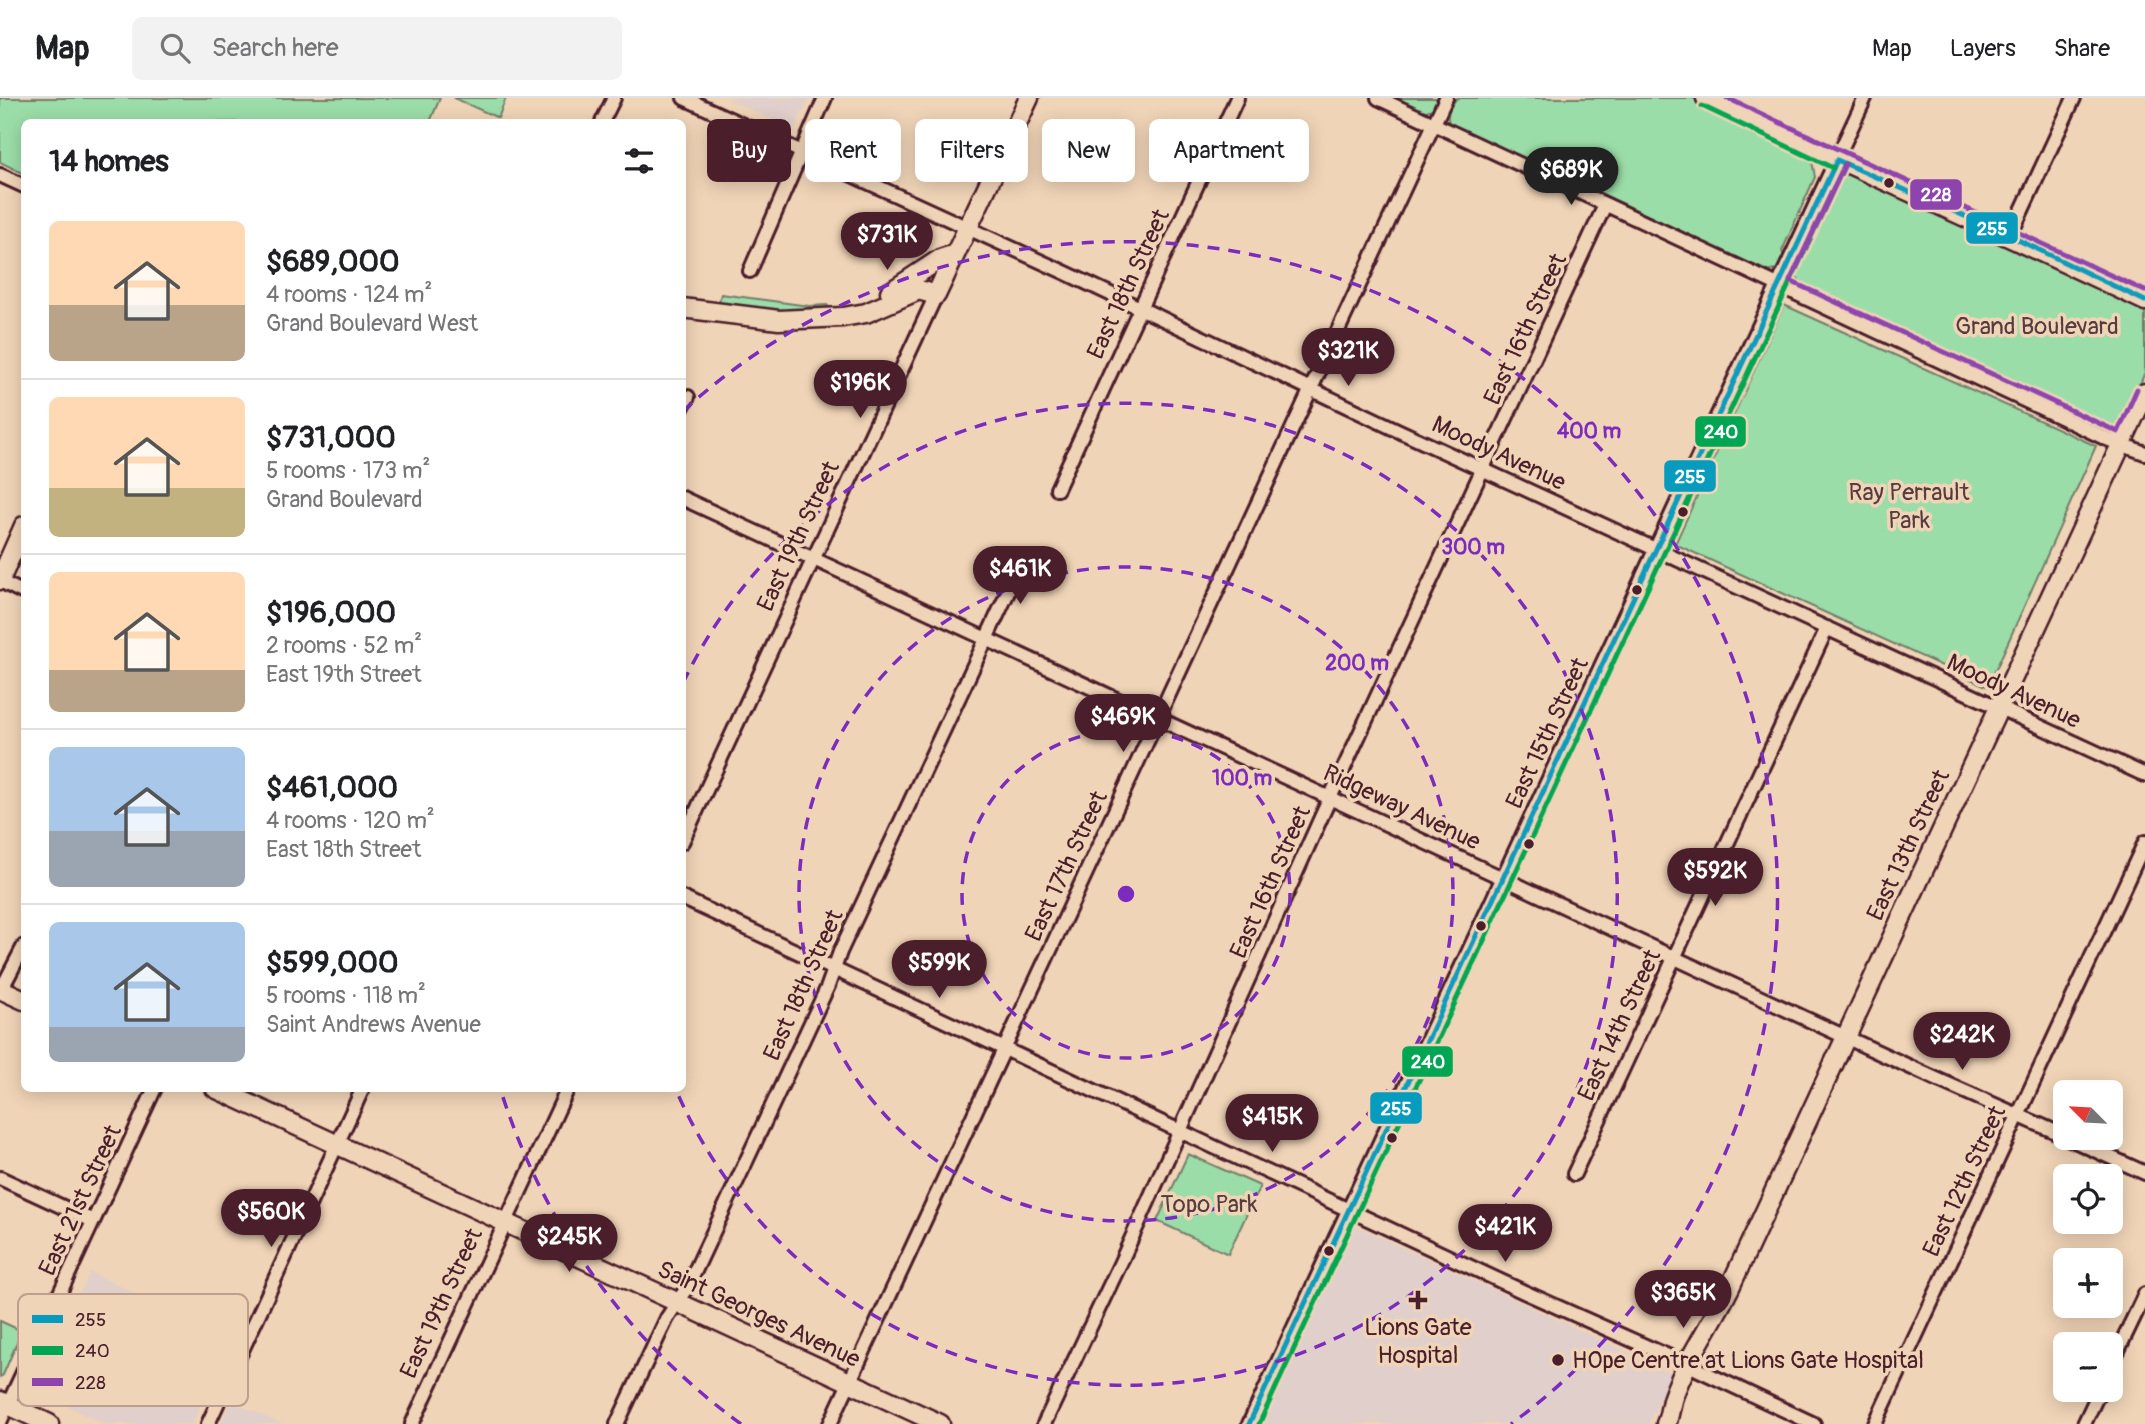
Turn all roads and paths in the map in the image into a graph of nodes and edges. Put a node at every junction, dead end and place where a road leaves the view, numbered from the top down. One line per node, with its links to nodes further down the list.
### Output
1 (614, 98): 11 (street)
2 (684, 98): 13 (street, Moody Avenue)
3 (825, 98): 13 (street)
4 (1029, 98): 18 (street, East 19th Street)
5 (1237, 98): 26 (street, East 18th Street)
6 (1378, 98): 12 (street)
7 (1446, 98): 12 (street, East 17th Street)
8 (1706, 98): 14 (street)
9 (1866, 98): 14 (street, East 15th Street)
10 (2074, 98): 19 (street)
11 (604, 119)
12 (1433, 124): 17 (street); 28 (street, East 17th Street)
13 (801, 153): 18 (street, Moody Avenue); 21 (street)
14 (1837, 159): 19 (street); 22 (street, East 15th Street)
15 (0, 175): 16 (street)
16 (21, 185)
17 (1605, 205): 22 (street); 32 (street, East 16th Street)
18 (967, 229): 20 (street, East 19th Street); 26 (street, Moody Avenue)
19 (2010, 236): 24 (street)
20 (955, 254): 23 (street, East 19th Street); 27 (street)
21 (750, 271)
22 (1778, 285): 30 (street); 36 (street, East 15th Street)
23 (936, 295): 27 (street); 37 (street, East 19th Street)
24 (2145, 301)
25 (686, 308): 27 (street)
26 (1140, 308): 28 (street, Moody Avenue); 33 (street, East 18th Street)
27 (828, 317)
28 (1311, 388): 32 (street, Moody Avenue); 44 (street, East 17th Street)
29 (2145, 393): 30 (street, East 13th Street)
30 (2122, 444): 31 (street); 43 (street, East 13th Street)
31 (2145, 453)
32 (1483, 468): 36 (street, Moody Avenue); 46 (street, East 16th Street)
33 (1057, 489)
34 (686, 500): 37 (street, Ridgeway Avenue)
35 (21, 533): 39 (street)
36 (1656, 549): 41 (street, Moody Avenue); 49 (street, East 15th Street)
37 (813, 560): 42 (street, Ridgeway Avenue); 47 (street, East 19th Street)
38 (1023, 560): 42 (street, East 18th Street)
39 (0, 580): 40 (street)
40 (21, 591)
41 (1827, 628): 43 (street, Moody Avenue); 52 (street, East 14th Street)
42 (986, 639): 44 (street, Ridgeway Avenue); 53 (street, East 18th Street)
43 (1999, 708): 45 (street, Moody Avenue); 56 (street, East 13th Street)
44 (1158, 718): 46 (street, Ridgeway Avenue); 57 (street, East 17th Street)
45 (2145, 775)
46 (1331, 797): 49 (street, Ridgeway Avenue); 63 (street, East 16th Street)
47 (686, 833)
48 (2145, 842): 62 (street, East 12th Street)
49 (1502, 877): 52 (street, Ridgeway Avenue); 70 (street, East 15th Street)
50 (686, 900): 53 (street)
51 (21, 952): 54 (street)
52 (1674, 956): 56 (street, Ridgeway Avenue); 68 (street, East 14th Street)
53 (834, 969): 57 (street); 75 (street, East 18th Street)
54 (1, 990): 55 (street)
55 (21, 999)
56 (1847, 1037): 62 (street, Ridgeway Avenue); 78 (street, East 13th Street)
57 (1004, 1048): 63 (street); 80 (street, East 17th Street)
58 (153, 1092): 71 (street, East 21st Street)
59 (224, 1092): 65 (street, Saint Georges Avenue)
60 (361, 1092): 65 (street)
61 (566, 1092): 72 (street, East 19th Street)
62 (2018, 1115): 64 (street, Ridgeway Avenue); 95 (street, East 12th Street)
63 (1181, 1130): 70 (street); 92 (street, East 16th Street)
64 (2053, 1131)
65 (337, 1145): 72 (street, Saint Georges Avenue); 76 (street)
66 (2095, 1150): 67 (street, Ridgeway Avenue)
67 (2145, 1173)
68 (1574, 1174)
69 (0, 1178): 71 (street)
70 (1348, 1208): 78 (street); 93 (street, East 15th Street)
71 (93, 1221): 73 (street, East 21st Street)
72 (505, 1223): 75 (street, Saint Georges Avenue); 88 (street, East 19th Street)
73 (57, 1294)
74 (2145, 1294): 77 (street)
75 (677, 1302): 80 (street, Saint Georges Avenue); 89 (street, East 18th Street)
76 (248, 1337)
77 (2123, 1340)
78 (1692, 1367): 84 (street, East 13th Street); 94 (street)
79 (18, 1374): 82 (street, East 21st Street)
80 (849, 1383): 90 (street, East 17th Street); 91 (street, Saint Georges Avenue)
81 (2094, 1402): 96 (street)
82 (4, 1403): 85 (street, East 21st Street); 86 (street)
83 (216, 1406): 87 (street)
84 (1667, 1420)
85 (0, 1422)
86 (49, 1424)
87 (208, 1424)
88 (412, 1424)
89 (617, 1424)
90 (830, 1424)
91 (940, 1424)
92 (1044, 1424)
93 (1250, 1424)
94 (1814, 1424)
95 (1875, 1424)
96 (2084, 1424)

